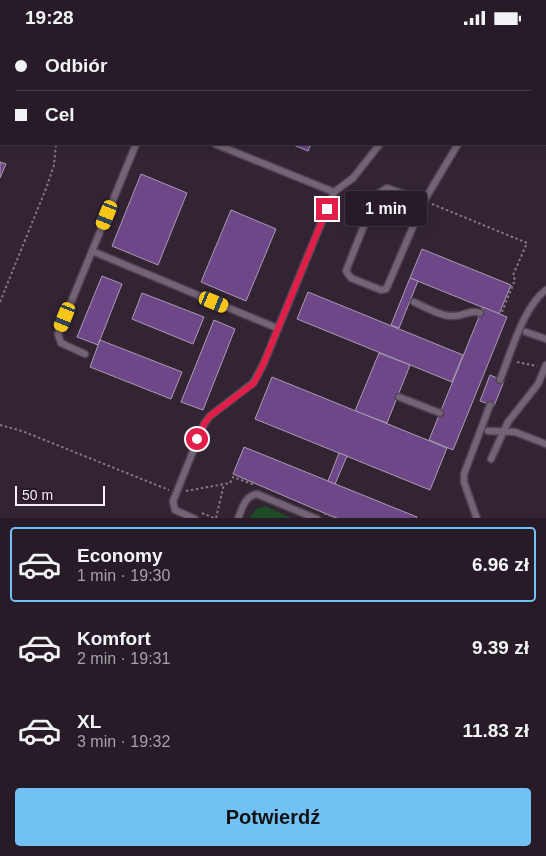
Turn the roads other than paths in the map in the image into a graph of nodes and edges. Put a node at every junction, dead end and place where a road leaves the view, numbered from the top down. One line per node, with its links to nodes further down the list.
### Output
1 (136, 145): 7 (lane)
2 (217, 145): 5 (lane)
3 (379, 145): 5 (lane)
4 (457, 145): 6 (lane)
5 (334, 192): 11 (lane)
6 (424, 201): 6 (lane)
7 (92, 251): 11 (lane); 14 (lane)
8 (546, 290): 16 (lane)
9 (414, 302): 10 (lane)
10 (480, 313)
11 (277, 328): 24 (lane)
12 (526, 331): 13 (lane)
13 (546, 339)
14 (85, 354)
15 (545, 367): 21 (lane)
16 (500, 380)
17 (399, 397): 19 (lane)
18 (490, 405): 27 (lane)
19 (440, 413)
20 (488, 431): 21 (lane)
21 (503, 432): 22 (lane); 23 (lane)
22 (546, 444)
23 (491, 459)
24 (193, 518)
25 (238, 518): 26 (lane)
26 (315, 518)
27 (477, 518)

